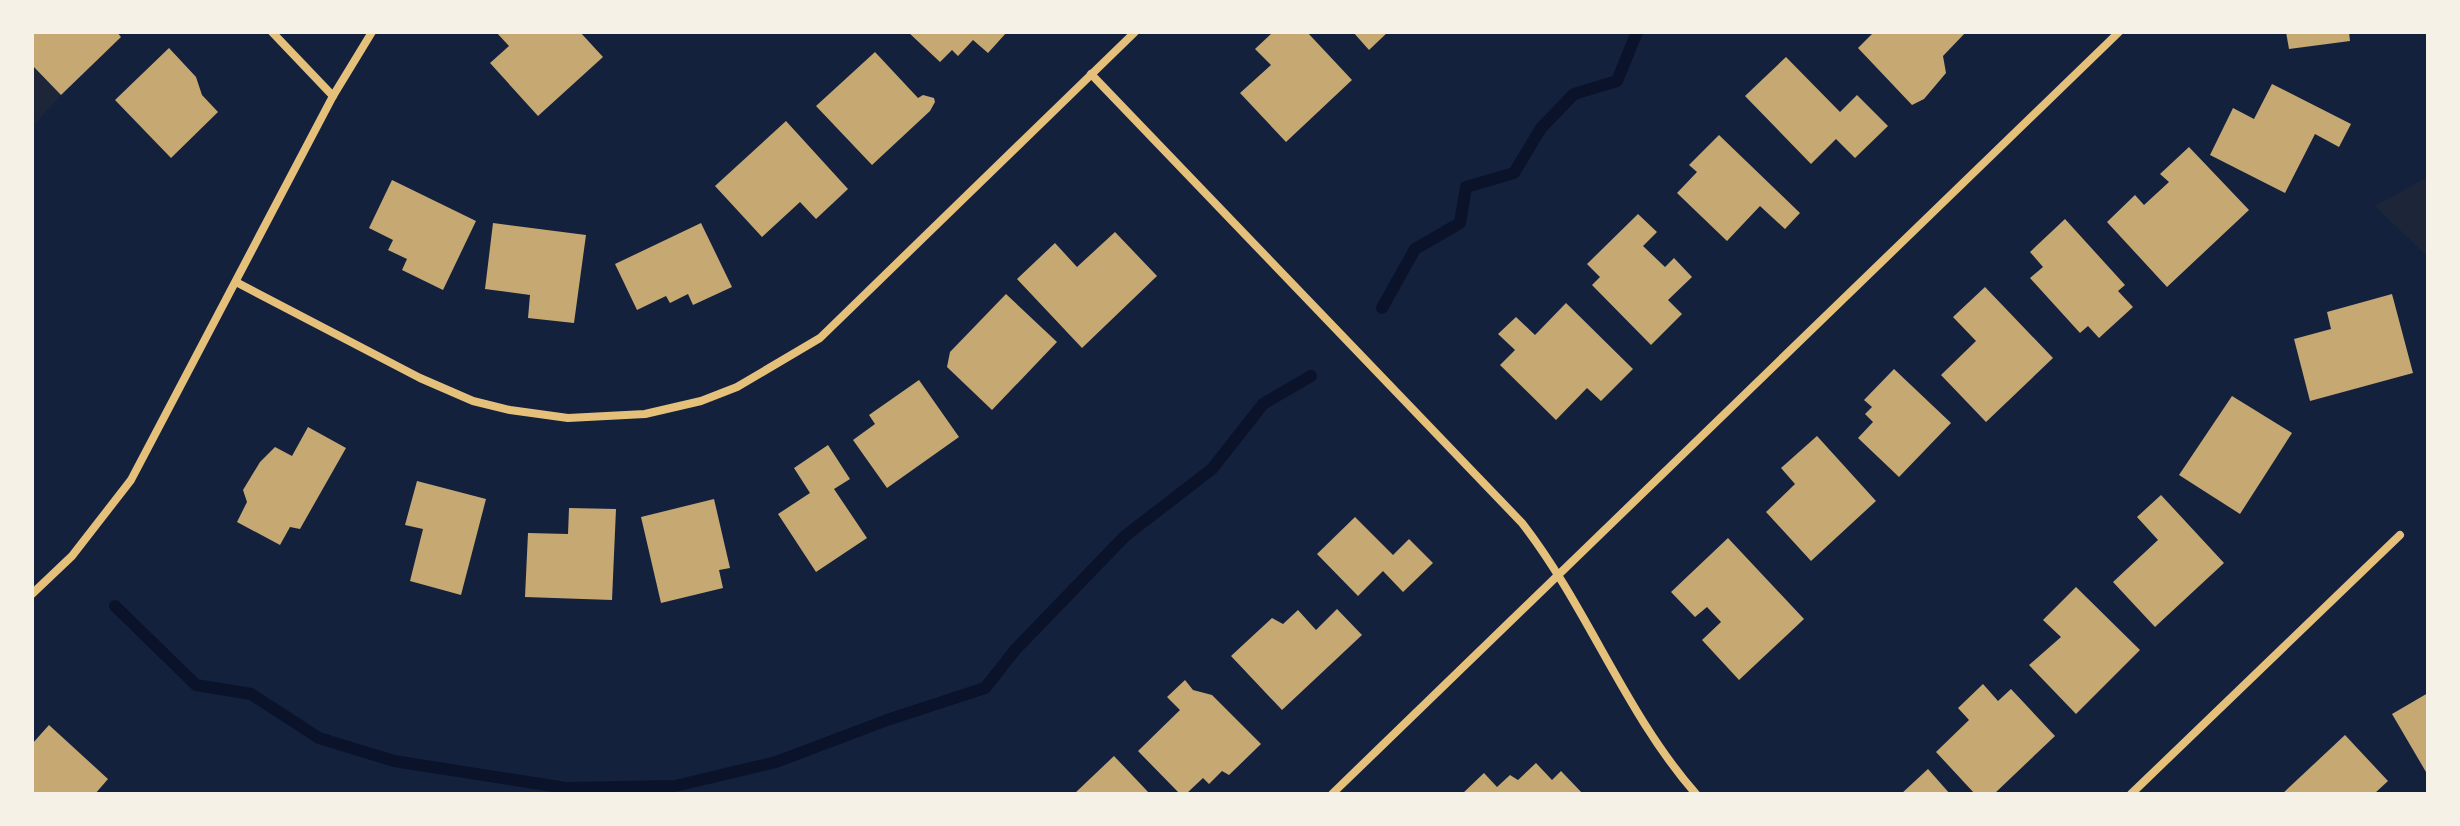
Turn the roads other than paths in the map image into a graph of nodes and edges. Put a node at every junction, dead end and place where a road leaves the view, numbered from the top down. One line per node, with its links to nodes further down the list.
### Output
1 (272, 32): 6 (street)
2 (372, 32): 6 (street)
3 (1135, 32): 5 (street)
4 (2119, 32): 9 (street)
5 (1091, 74): 7 (street); 9 (street)
6 (333, 96): 7 (street)
7 (236, 282): 10 (street)
8 (2400, 535): 13 (street)
9 (1558, 573): 11 (street); 12 (street)
10 (32, 594)
11 (1332, 794)
12 (1696, 794)
13 (2131, 794)

